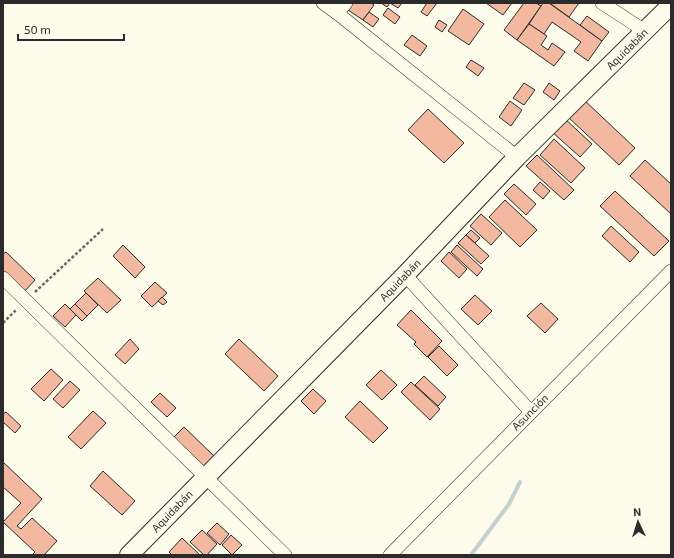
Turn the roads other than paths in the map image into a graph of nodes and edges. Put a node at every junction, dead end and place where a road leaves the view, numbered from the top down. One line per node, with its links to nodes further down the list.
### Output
1 (323, 3): 4 (street)
2 (602, 3): 5 (street)
3 (671, 5): 5 (street, Aquidabán)
4 (342, 8): 6 (street)
5 (645, 31): 6 (street, Aquidabán)
6 (517, 157): 8 (street, Aquidabán)
7 (671, 271): 10 (street, Asunción)
8 (405, 275): 10 (street); 11 (street, Aquidabán)
9 (3, 278): 11 (street)
10 (531, 412): 14 (street, Asunción)
11 (205, 476): 12 (street, Aquidabán); 13 (street)
12 (129, 555)
13 (286, 555)
14 (390, 555)

